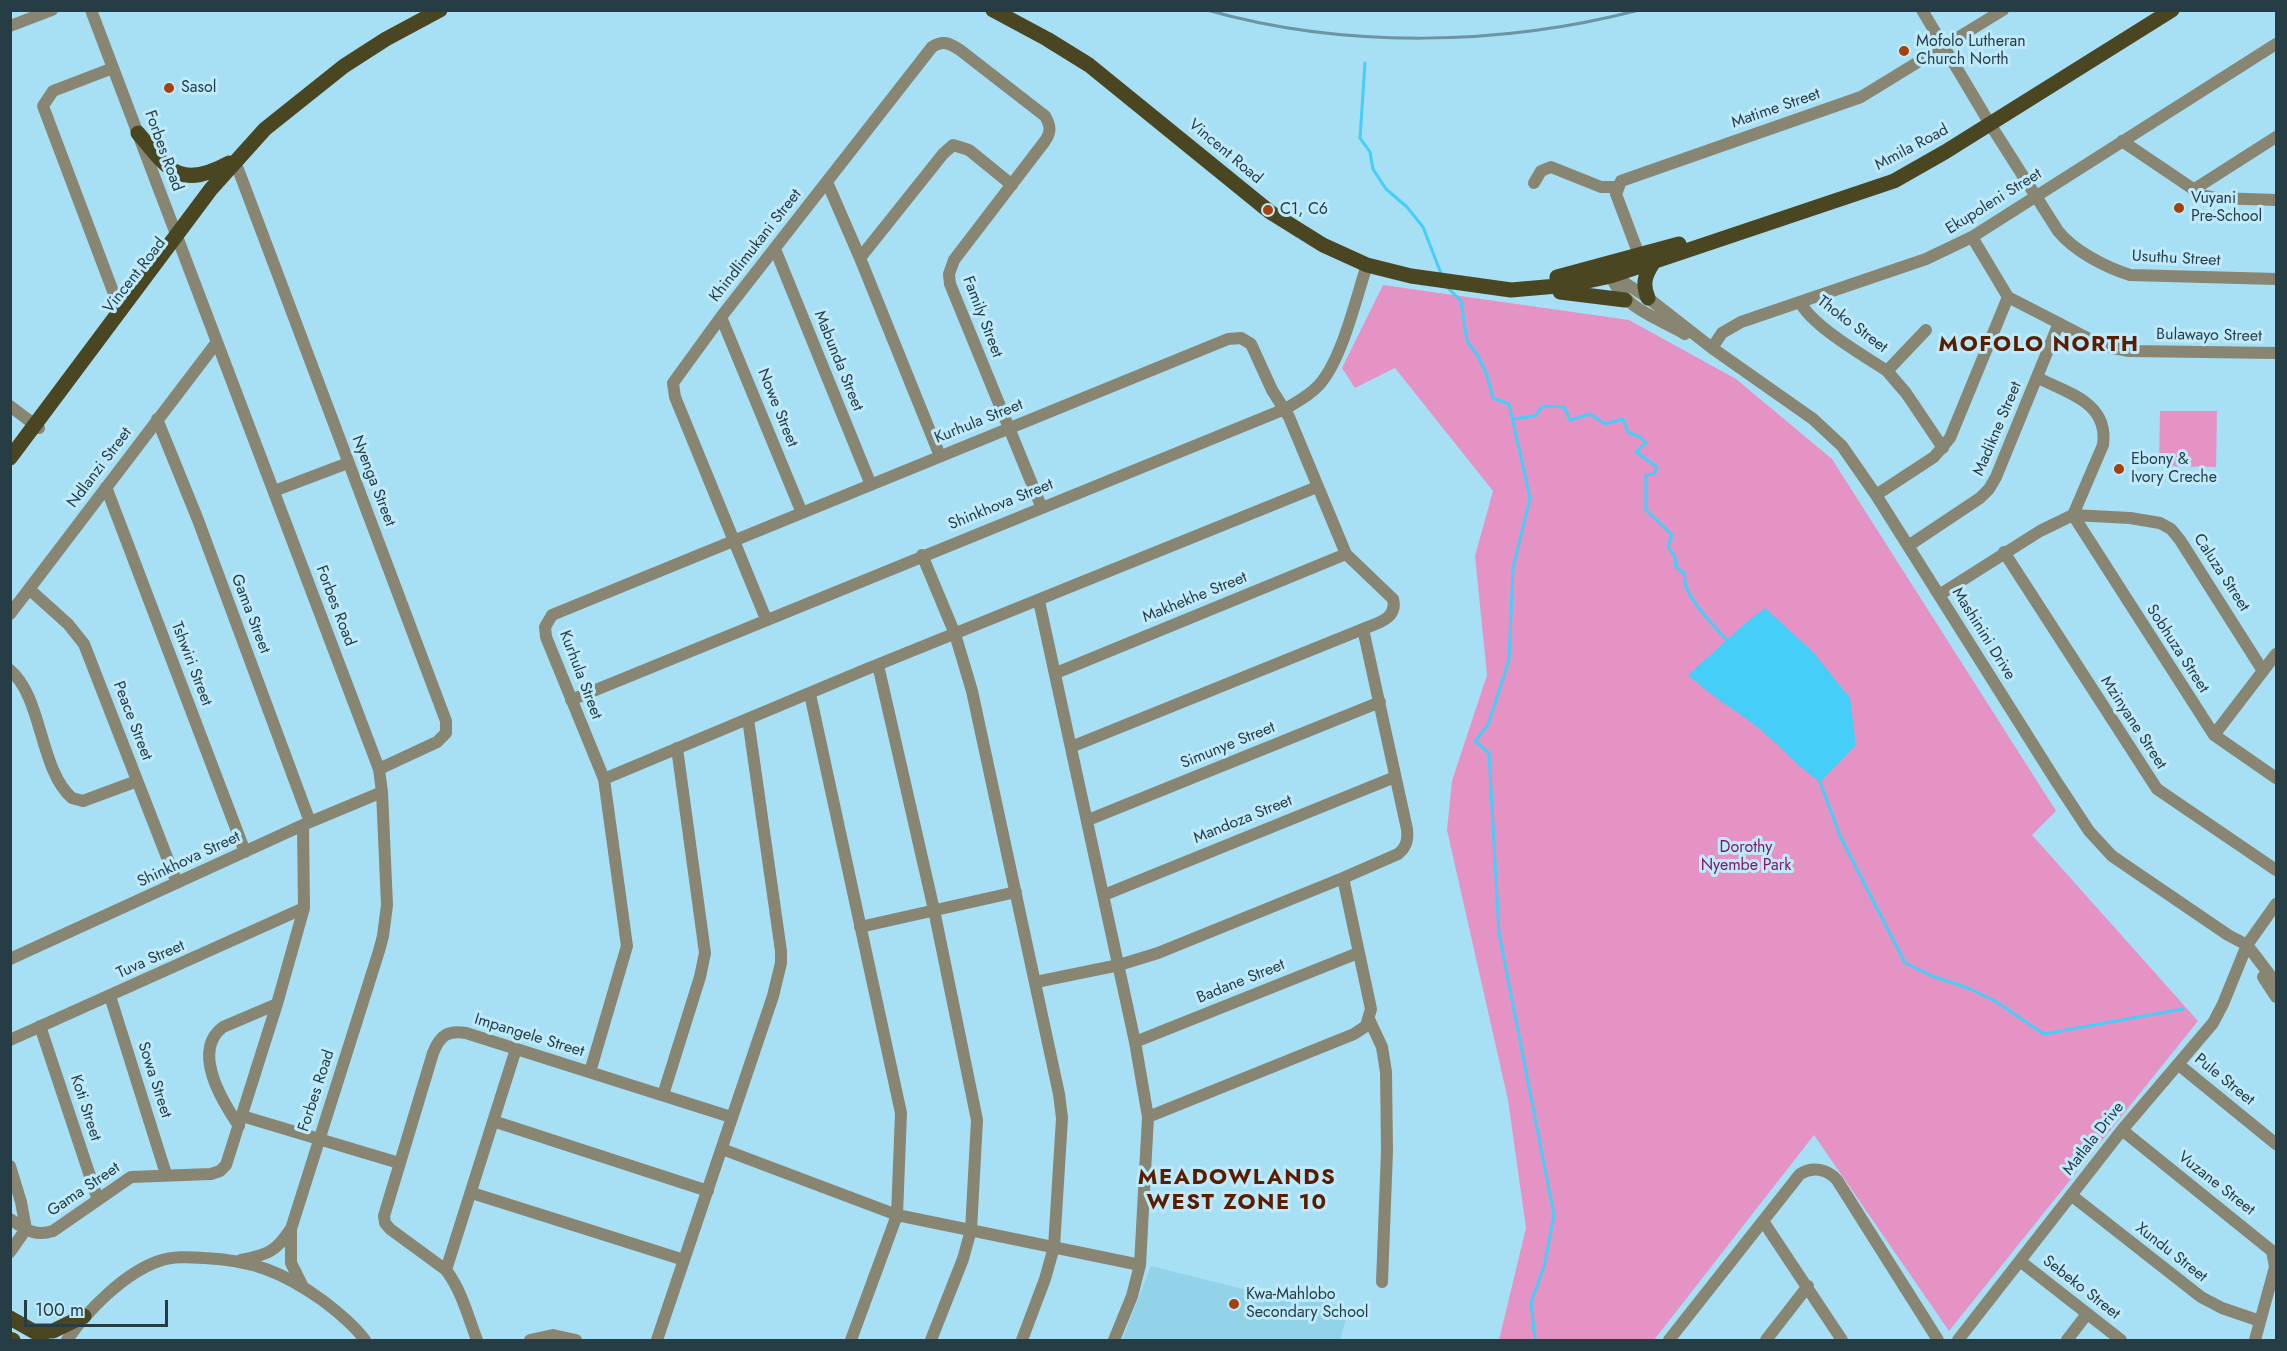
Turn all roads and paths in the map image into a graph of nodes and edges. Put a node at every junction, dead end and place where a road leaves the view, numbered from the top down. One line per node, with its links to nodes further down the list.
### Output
1 (52, 10): 10 (street)
2 (91, 10): 13 (street, Forbes Road)
3 (440, 10): 9 (main road, Vincent Road)
4 (993, 10): 35 (main road, Vincent Road)
5 (1922, 10): 12 (street, Usuthu Street)
6 (2003, 10): 12 (street, Matime Street)
7 (2158, 10): 14 (main road, Mmila Road)
8 (2172, 10): 14 (main road, Mmila Road)
9 (417, 16): 19 (main road, Vincent Road)
10 (10, 26)
11 (2277, 44): 18 (street, Ekupoleni Street)
12 (1943, 48): 14 (street, Usuthu Street); 23 (street, Matime Street)
13 (113, 68): 16 (street, Forbes Road); 43 (street)
14 (1988, 122): 25 (street, Usuthu Street); 26 (main road, Mmila Road)
15 (1049, 125): 20 (street, Khindlimukani Street); 22 (street, Family Street)
16 (138, 133): 19 (main road); 29 (street, Forbes Road)
17 (2277, 137): 24 (street)
18 (2122, 141): 24 (street); 25 (street, Ekupoleni Street)
19 (237, 164): 29 (main road, Vincent Road); 60 (street, Nyenga Street)
20 (827, 182): 30 (street, Khindlimukani Street); 32 (street)
21 (1534, 183): 23 (street)
22 (1012, 185): 32 (street); 56 (street, Family Street)
23 (1617, 187): 31 (street)
24 (2193, 190): 27 (street)
25 (2035, 196): 28 (street, Ekupoleni Street); 37 (street, Usuthu Street)
26 (1834, 199): 31 (main road, Mmila Road); 34 (main road, Mmila Road)
27 (2277, 200)
28 (1971, 237): 39 (street); 42 (street, Ekupoleni Street)
29 (178, 241): 43 (main road, Vincent Road); 47 (street, Forbes Road); 55 (main road, Vincent Road)
30 (775, 249): 44 (street, Khindlimukani Street); 62 (street, Mabunda Street)
31 (1639, 255): 33 (main road, Mmila Road)
32 (860, 258): 58 (street)
33 (1618, 261): 36 (street); 38 (main road, Vincent Road)
34 (1653, 263): 36 (main road, Mmila Road); 40 (main road)
35 (1367, 265): 38 (main road, Vincent Road); 53 (street, Shinkhova Street)
36 (1611, 276): 38 (main road, Vincent Road); 40 (street, Mashinini Drive); 41 (street)
37 (2277, 279)
38 (1542, 284): 41 (main road)
39 (2008, 297): 45 (street, Bulawayo Street); 57 (street)
40 (1648, 298): 48 (street, Mashinini Drive)
41 (1625, 300): 48 (street, Mashinini Drive)
42 (1800, 302): 48 (street, Ekupoleni Street); 50 (street, Thoko Street)
43 (123, 306): 55 (main road, Vincent Road)
44 (721, 316): 68 (street, Nowe Street); 70 (street, Khindlimukani Street)
45 (2059, 323): 49 (street, Bulawayo Street); 51 (street, Madikne Street)
46 (1926, 330): 50 (street, Thoko Street)
47 (217, 342): 54 (street, Ndlanzi Street); 65 (street, Forbes Road)
48 (1712, 348): 66 (street, Mashinini Drive)
49 (2277, 353)
50 (1887, 371): 57 (street, Thoko Street)
51 (2038, 378): 69 (street); 71 (street, Madikne Street)
52 (10, 406): 55 (street)
53 (1285, 409): 56 (street, Kurhula Street); 64 (street, Kurhula Street); 67 (street, Shinkhova Street)
54 (158, 419): 63 (street, Ndlanzi Street); 101 (street, Gama Street)
55 (37, 427): 59 (main road, Vincent Road); 61 (main road, Vincent Road)
56 (1009, 428): 58 (street, Kurhula Street); 67 (street, Family Street)
57 (1943, 448): 66 (street)
58 (940, 456): 62 (street, Kurhula Street)
59 (10, 458)
60 (348, 463): 65 (street); 94 (street, Nyenga Street)
61 (10, 466)
62 (871, 484): 68 (street, Kurhula Street)
63 (106, 487): 75 (street, Ndlanzi Street); 102 (street, Tshwiri Street)
64 (1317, 487): 73 (street, Kurhula Street); 77 (street)
65 (274, 491): 94 (street, Forbes Road)
66 (1876, 495): 71 (street, Mashinini Drive)
67 (1041, 506): 74 (street, Shinkhova Street)
68 (802, 513): 70 (street, Kurhula Street)
69 (2073, 515): 72 (street, Caluza Street); 85 (street, Caluza Street); 91 (street, Sobhuza Street)
70 (734, 540): 79 (street, Khindlimukani Street); 88 (street, Kurhula Street)
71 (1908, 546): 76 (street, Mashinini Drive)
72 (2004, 552): 76 (street, Caluza Street); 103 (street, Mzinyane Street)
73 (1346, 554): 80 (street, Kurhula Street); 86 (street, Makhekhe Street)
74 (922, 555): 79 (street, Shinkhova Street); 81 (street)
75 (29, 590): 78 (street, Ndlanzi Street); 98 (street, Peace Street)
76 (1939, 595): 112 (street, Mashinini Drive)
77 (1039, 601): 81 (street); 86 (street)
78 (10, 614)
79 (766, 619): 88 (street, Shinkhova Street)
80 (1363, 629): 89 (street); 92 (street, Kurhula Street)
81 (955, 634): 83 (street); 106 (street)
82 (2277, 654): 85 (street)
83 (878, 665): 87 (street); 110 (street)
84 (10, 670): 98 (street)
85 (2263, 671): 91 (street)
86 (1056, 673): 92 (street)
87 (810, 694): 90 (street); 111 (street)
88 (571, 700): 97 (street, Kurhula Street)
89 (1380, 702): 95 (street); 100 (street, Simunye Street)
90 (748, 719): 93 (street); 130 (street)
91 (2214, 735): 96 (street, Sobhuza Street)
92 (1071, 747): 100 (street)
93 (677, 748): 97 (street); 128 (street)
94 (379, 769): 99 (street, Forbes Road)
95 (1395, 777): 104 (street); 107 (street, Mandoza Street)
96 (2277, 778)
97 (604, 779): 127 (street, Kurhula Street)
98 (137, 781): 105 (street, Peace Street)
99 (382, 792): 101 (street, Shinkhova Street); 134 (street, Forbes Road)
100 (1088, 820): 107 (street)
101 (307, 823): 102 (street, Shinkhova Street); 109 (street, Gama Street)
102 (245, 852): 105 (street, Shinkhova Street)
103 (2277, 870)
104 (1343, 879): 113 (street); 115 (street)
105 (177, 884): 114 (street, Shinkhova Street)
106 (1016, 892): 110 (street); 116 (street)
107 (1104, 895): 115 (street)
108 (2277, 904): 112 (street, Matlala Drive)
109 (304, 908): 118 (street, Tuva Street); 120 (street, Gama Street)
110 (934, 910): 111 (street); 149 (street)
111 (860, 927): 144 (street)
112 (2245, 949): 117 (street); 119 (street); 126 (street, Matlala Drive)
113 (1358, 953): 121 (street); 124 (street, Badane Street)
114 (10, 959)
115 (1119, 965): 116 (street); 124 (street)
116 (1036, 982): 150 (street)
117 (2277, 983)
118 (110, 996): 122 (street, Tuva Street); 139 (street, Sowa Street)
119 (2277, 997)
120 (277, 1004): 131 (street, Gama Street); 131 (street)
121 (1369, 1019): 129 (street); 157 (street)
122 (40, 1026): 123 (street, Tuva Street); 143 (street, Koti Street)
123 (10, 1040)
124 (1135, 1042): 129 (street)
125 (516, 1049): 127 (street, Impangele Street); 132 (street); 137 (street, Impangele Street)
126 (2179, 1065): 133 (street, Matlala Drive); 135 (street, Pule Street)
127 (590, 1072): 128 (street, Impangele Street)
128 (663, 1095): 130 (street, Impangele Street)
129 (1148, 1116): 155 (street)
130 (731, 1118): 136 (street)
131 (240, 1121): 134 (street); 139 (street, Gama Street)
132 (493, 1121): 140 (street); 141 (street)
133 (2122, 1131): 142 (street, Matlala Drive); 163 (street, Vuzane Street)
134 (319, 1139): 137 (street); 148 (street, Forbes Road)
135 (2277, 1144)
136 (722, 1149): 140 (street); 144 (street)
137 (399, 1163): 156 (street, Impangele Street)
138 (10, 1166): 147 (street, Gama Street)
139 (166, 1174): 143 (street, Gama Street)
140 (708, 1191): 152 (street)
141 (472, 1192): 152 (street); 156 (street)
142 (2071, 1195): 154 (street, Matlala Drive); 163 (street, Xundu Street)
143 (98, 1200): 147 (street, Gama Street)
144 (897, 1215): 149 (street); 172 (street)
145 (10, 1219): 147 (street)
146 (1763, 1221): 158 (street); 176 (street); 179 (street)
147 (26, 1229): 151 (street)
148 (291, 1229): 153 (street, Forbes Road); 159 (street, Forbes Road)
149 (971, 1230): 150 (street); 173 (street)
150 (1054, 1247): 155 (street); 174 (street)
151 (10, 1252)
152 (684, 1260): 171 (street)
153 (238, 1261): 159 (street); 161 (street)
154 (2020, 1261): 160 (street, Sebeko Street); 180 (street, Matlala Drive)
155 (1140, 1265): 175 (street)
156 (446, 1270): 168 (street)
157 (1382, 1282)
158 (1808, 1286): 177 (street); 178 (street)
159 (303, 1287): 167 (street)
160 (2087, 1314): 181 (street); 182 (street, Sebeko Street)
161 (84, 1316): 164 (main road); 166 (street)
162 (10, 1318): 164 (main road)
163 (2260, 1321): 183 (street, Vuzane Street)
164 (33, 1331): 165 (main road)
165 (51, 1341)
166 (67, 1341)
167 (365, 1341)
168 (477, 1341)
169 (530, 1341): 170 (street)
170 (576, 1341)
171 (657, 1341)
172 (851, 1341)
173 (931, 1341)
174 (1022, 1341)
175 (1114, 1341)
176 (1669, 1341)
177 (1766, 1341)
178 (1842, 1341)
179 (1938, 1341)
180 (1958, 1341)
181 (2067, 1341)
182 (2121, 1341)
183 (2254, 1341)

